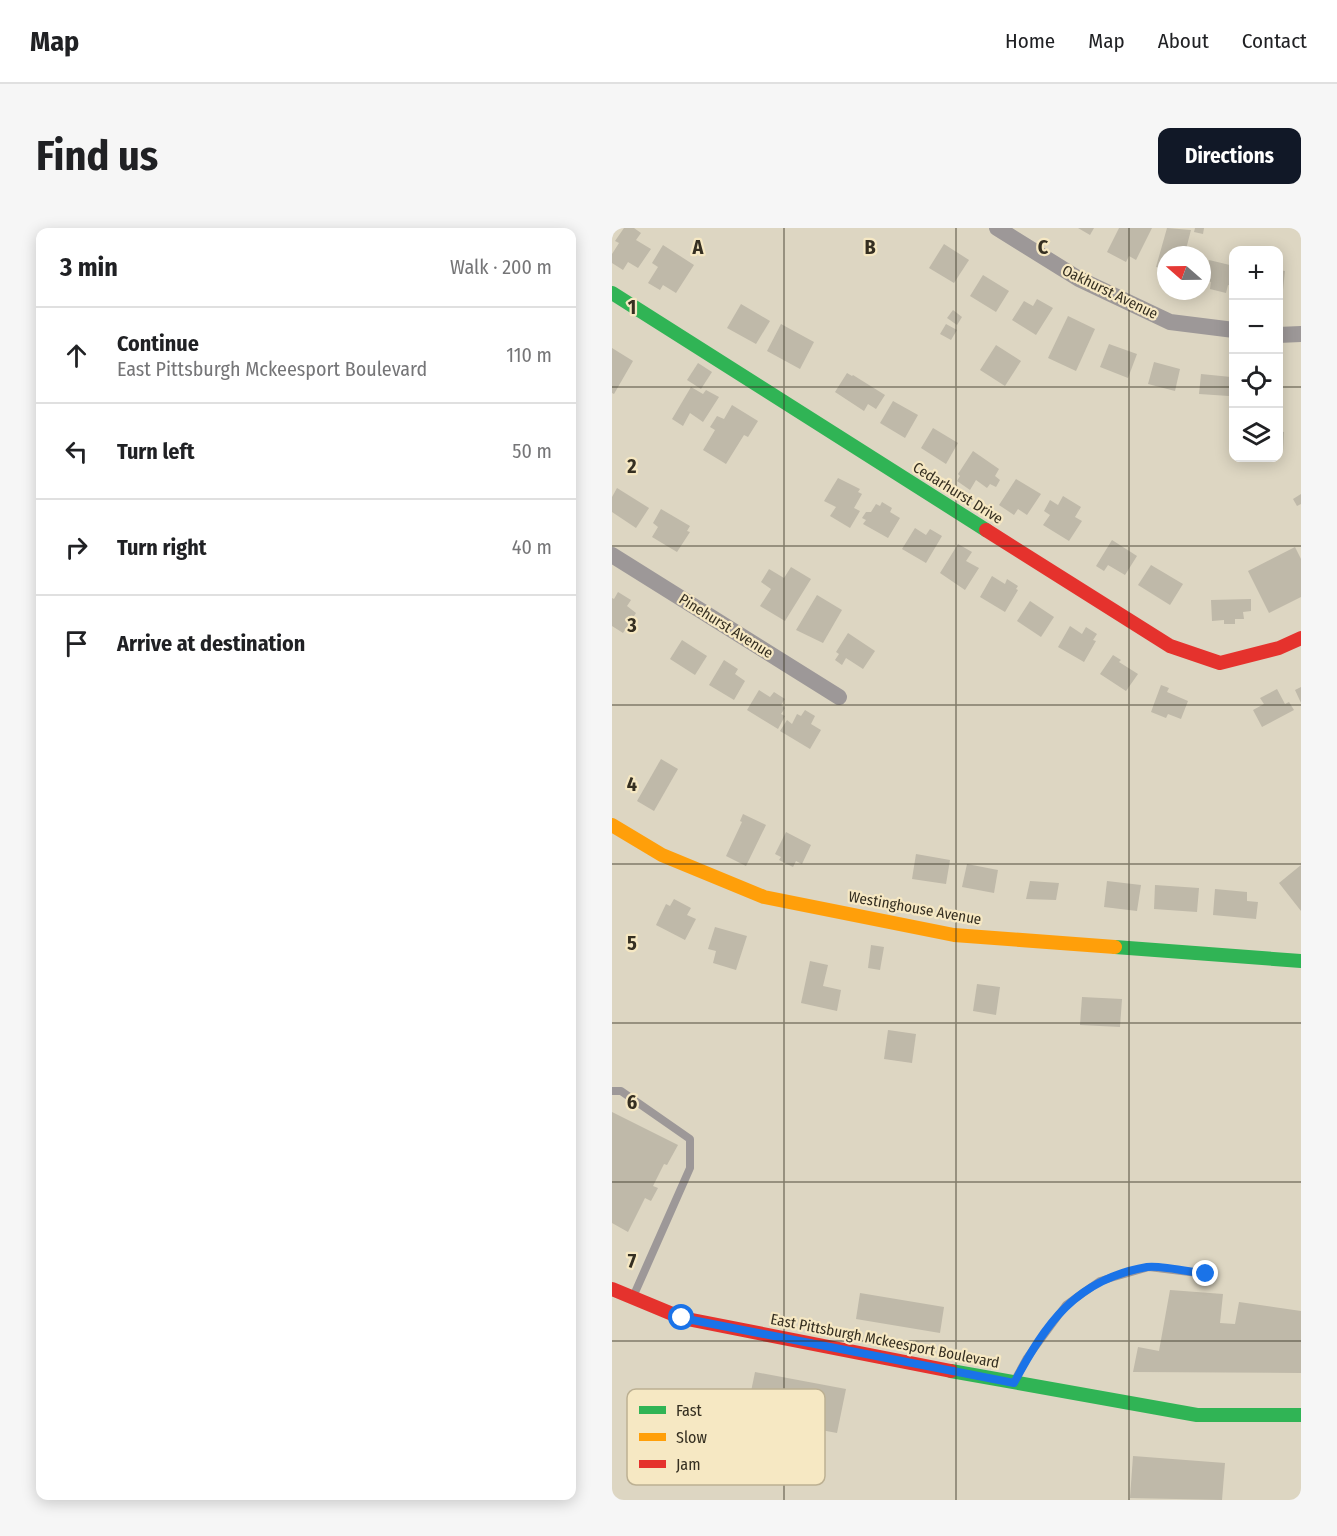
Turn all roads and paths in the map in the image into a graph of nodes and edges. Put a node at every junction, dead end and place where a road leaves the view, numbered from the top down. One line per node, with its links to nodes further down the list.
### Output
1 (997, 228): 3 (street, Oakhurst Avenue)
2 (612, 293): 7 (main road, Cedarhurst Drive)
3 (1229, 329)
4 (1301, 334): 5 (street)
5 (1283, 335)
6 (612, 555): 8 (street, Pinehurst Avenue)
7 (1301, 638)
8 (839, 697)
9 (612, 825): 10 (main road, Westinghouse Avenue)
10 (1298, 959)
11 (612, 1090): 14 (lane)
12 (1206, 1274): 15 (lane)
13 (612, 1289): 14 (main road, East Pittsburgh Mckeesport Boulevard)
14 (633, 1297): 15 (main road, East Pittsburgh Mckeesport Boulevard)
15 (1014, 1383): 16 (main road, East Pittsburgh Mckeesport Boulevard)
16 (1301, 1415)

